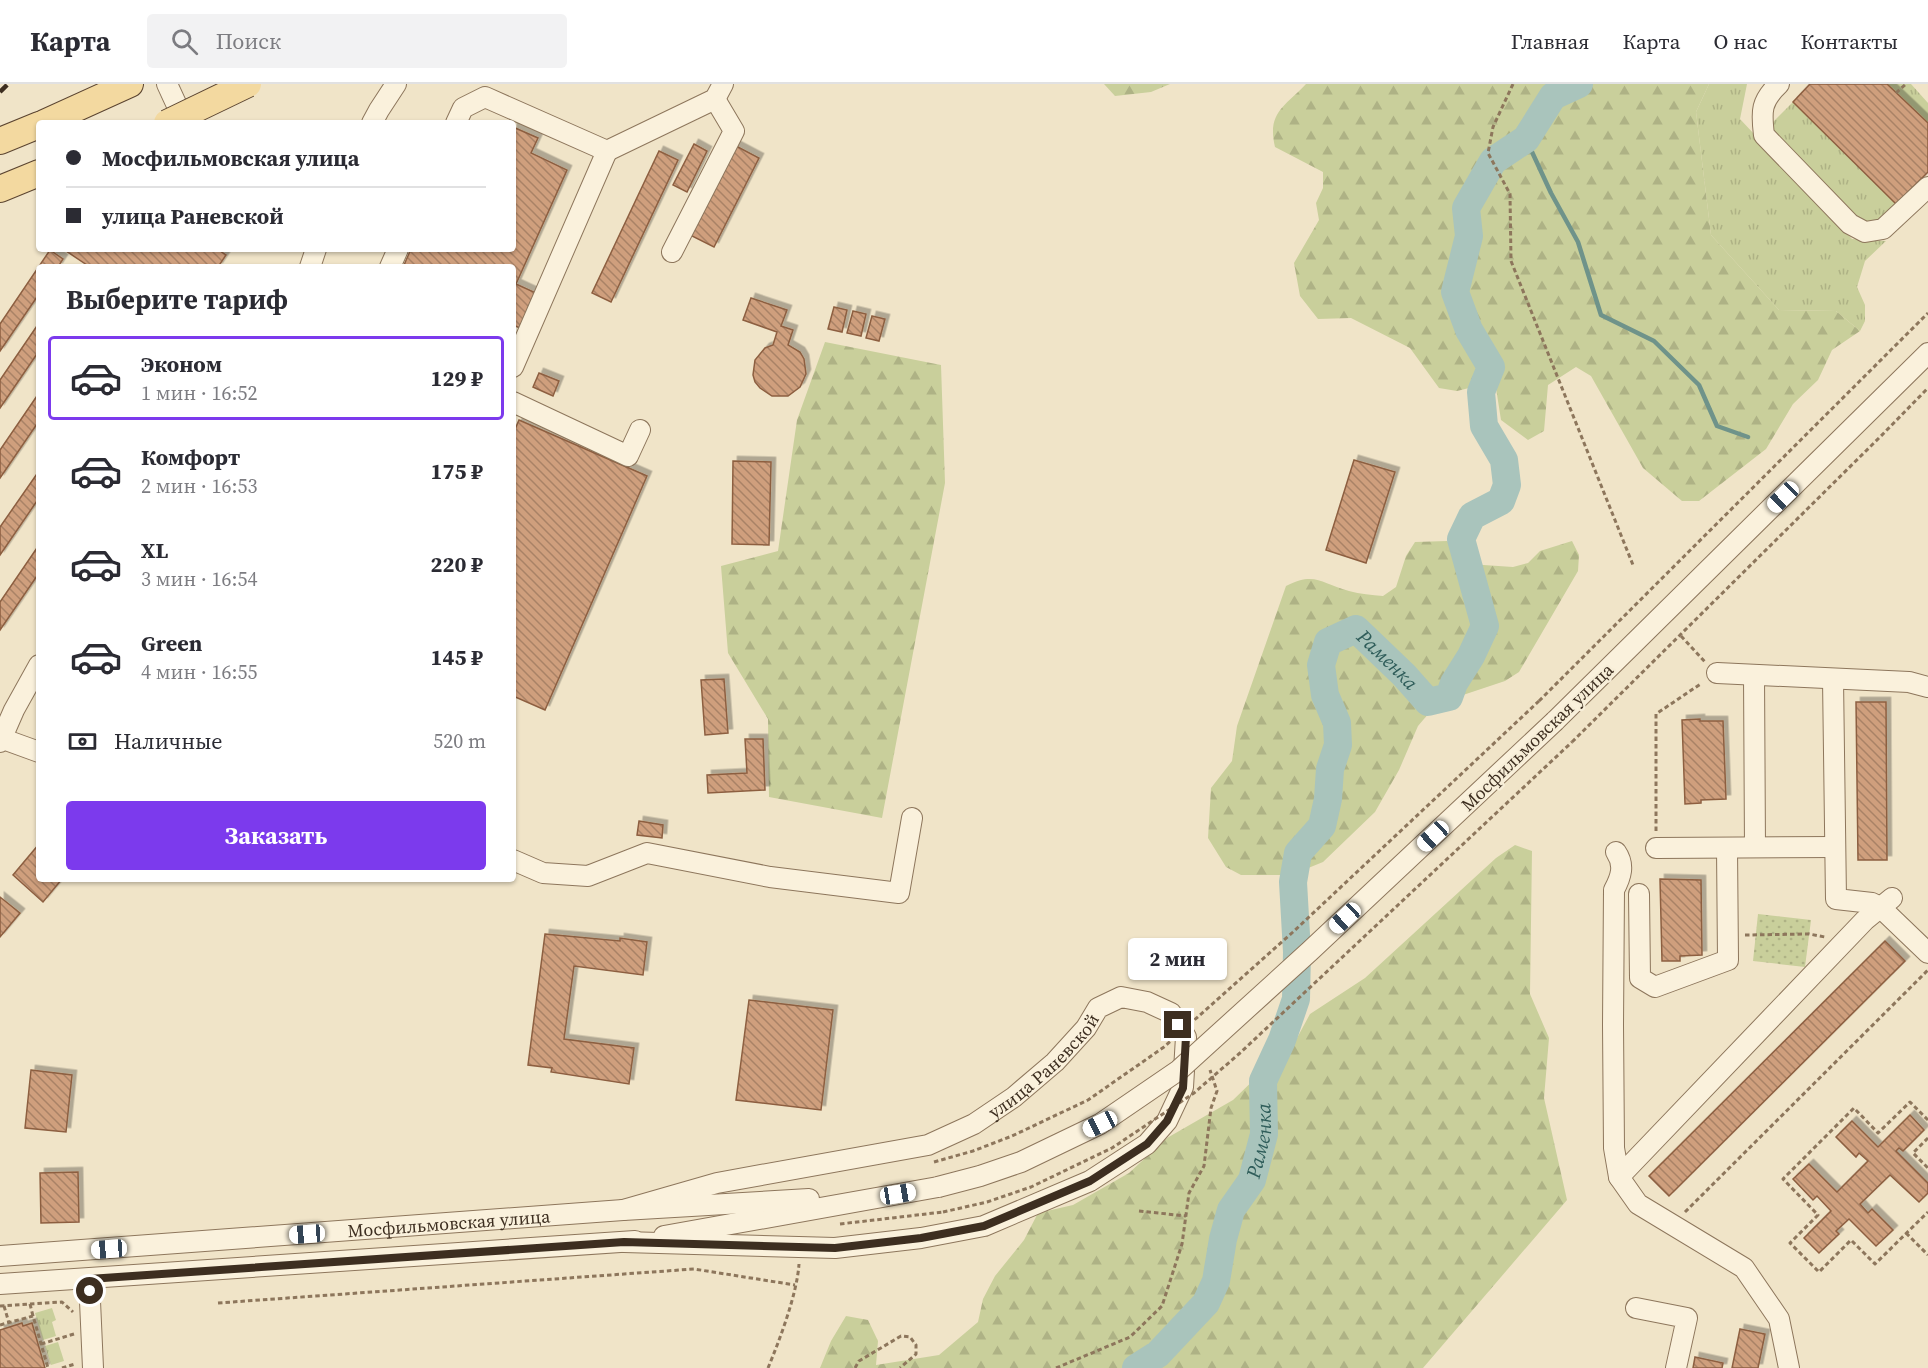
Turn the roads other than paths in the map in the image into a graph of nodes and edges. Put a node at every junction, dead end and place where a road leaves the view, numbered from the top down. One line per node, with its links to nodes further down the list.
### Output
1 (130, 84): 8 (main road)
2 (167, 84): 11 (street)
3 (223, 84): 9 (main road)
4 (248, 84): 10 (main road, bridge)
5 (396, 84): 12 (street)
6 (1779, 84): 18 (street)
7 (719, 91): 16 (street); 20 (street)
8 (51, 120)
9 (151, 120)
10 (173, 120)
11 (184, 120)
12 (374, 120)
13 (457, 120): 16 (street)
14 (36, 126): 15 (main road)
15 (0, 141)
16 (607, 151): 22 (street)
17 (36, 174): 19 (main road)
18 (1928, 187)
19 (0, 189)
20 (672, 252)
21 (1928, 353): 44 (street, Мосфильмовская улица, bridge)
22 (516, 360)
23 (516, 403): 24 (street)
24 (640, 430)
25 (36, 669): 30 (street)
26 (1717, 673): 27 (street)
27 (1754, 675): 28 (street); 37 (street)
28 (1833, 679): 29 (street); 34 (street)
29 (1928, 687)
30 (7, 706): 31 (street)
31 (1, 740): 32 (street)
32 (36, 751)
33 (912, 818): 39 (street)
34 (1835, 847): 37 (street); 41 (street)
35 (1656, 848): 36 (street)
36 (1727, 848): 37 (street); 40 (street)
37 (1755, 848)
38 (1616, 852): 43 (street)
39 (516, 861)
40 (1639, 894)
41 (1886, 902): 42 (street); 43 (street)
42 (1928, 953)
43 (1619, 1177): 53 (street)
44 (898, 1194): 45 (street, Мосфильмовская улица); 46 (street, Мосфильмовская улица)
45 (623, 1210): 46 (street, улица Раневской); 47 (street, Мосфильмовская улица)
46 (624, 1242): 48 (street, Мосфильмовская улица)
47 (0, 1256)
48 (89, 1279): 49 (street, Мосфильмовская улица); 51 (street)
49 (0, 1284)
50 (1636, 1308): 52 (street)
51 (93, 1368)
52 (1676, 1368)
53 (1789, 1368)

